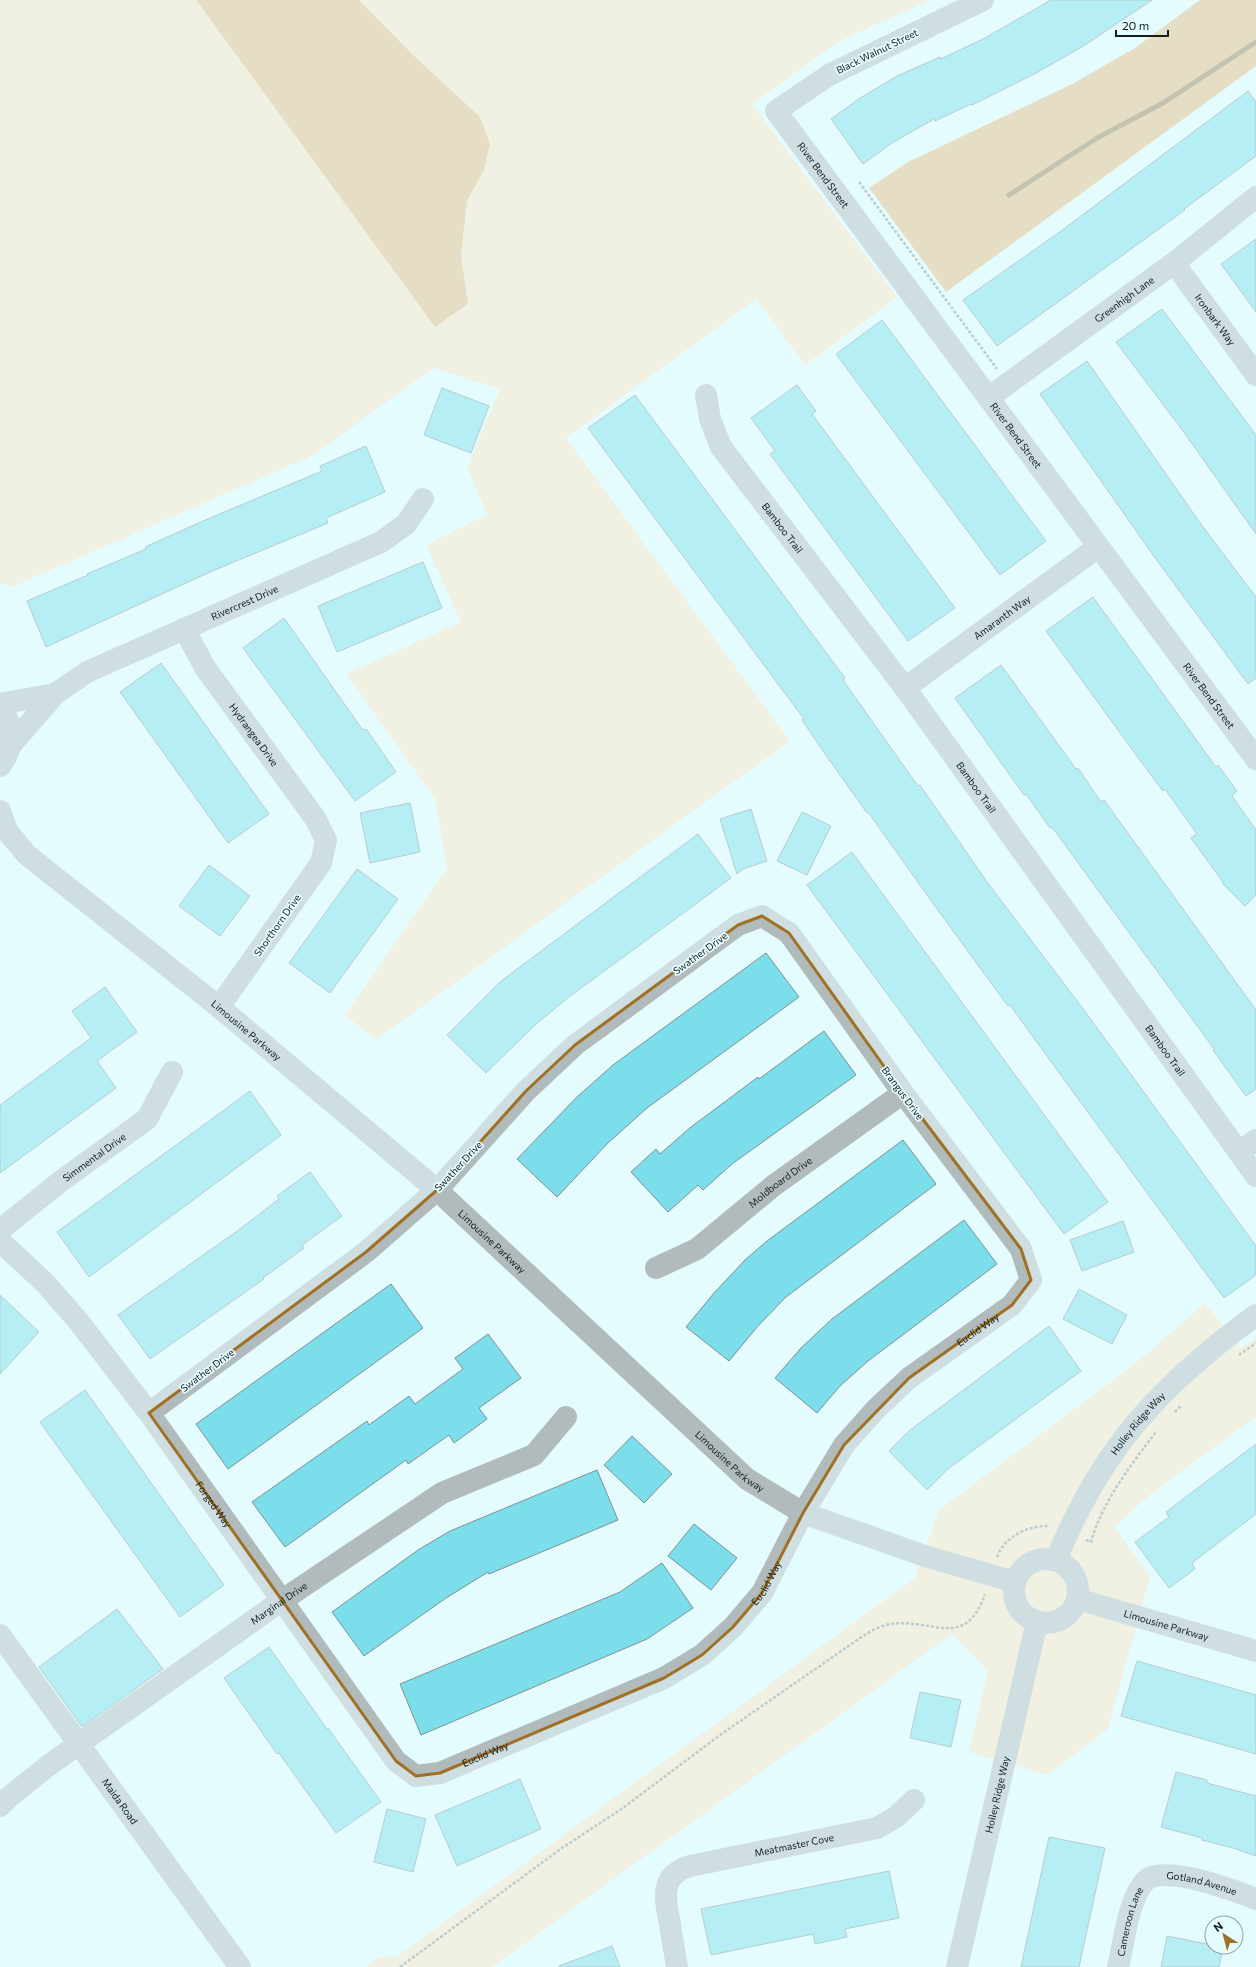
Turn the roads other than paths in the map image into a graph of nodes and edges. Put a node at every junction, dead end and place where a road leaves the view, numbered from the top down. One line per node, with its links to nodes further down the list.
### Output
1 (983, 0): 2 (street, Black Walnut Street)
2 (776, 111): 7 (street, River Bend Street)
3 (1256, 197): 4 (street, Greenhigh Lane)
4 (1174, 263): 5 (street, Ironbark Way); 7 (street, Greenhigh Lane)
5 (1256, 375)
6 (706, 396): 11 (street, Bamboo Trail)
7 (988, 398): 9 (street, River Bend Street)
8 (423, 499): 10 (street, Rivercrest Drive)
9 (1098, 547): 11 (street, Amaranth Way); 15 (street, River Bend Street)
10 (184, 629): 12 (street, Rivercrest Drive); 18 (street, Hydrangea Drive)
11 (905, 688): 23 (street, Bamboo Trail)
12 (55, 694): 13 (street, Rivercrest Drive); 14 (street, Rivercrest Drive)
13 (0, 705): 14 (street)
14 (11, 745): 16 (street)
15 (1256, 759)
16 (0, 766)
17 (2, 822): 20 (street, Limousine Parkway)
18 (326, 840): 20 (street, Shorthorn Drive)
19 (762, 916): 22 (street, Brangus Drive); 25 (street, Swather Drive)
20 (219, 1007): 25 (street, Limousine Parkway)
21 (172, 1072): 26 (street, Simmental Drive)
22 (903, 1094): 28 (street, Moldboard Drive); 29 (street, Brangus Drive)
23 (1248, 1146): 24 (street, Bamboo Trail)
24 (1256, 1176)
25 (437, 1190): 31 (street, Swather Drive); 33 (street, Limousine Parkway)
26 (0, 1230)
27 (0, 1240): 31 (street, Forged Way)
28 (656, 1268)
29 (1031, 1280): 33 (street, Euclid Way)
30 (1256, 1315): 34 (street, Holley Ridge Way)
31 (148, 1413): 37 (street, Forged Way)
32 (566, 1417): 37 (street, Marginal Drive)
33 (803, 1513): 35 (street, Limousine Parkway); 42 (street, Euclid Way)
34 (1056, 1560): 35 (street); 36 (street)
35 (1015, 1582): 38 (street)
36 (1078, 1599): 38 (street); 40 (street, Limousine Parkway)
37 (281, 1601): 41 (street, Marginal Drive); 42 (street, Forged Way)
38 (1037, 1622): 49 (street, Holley Ridge Way)
39 (0, 1635): 41 (street, Maida Road)
40 (1256, 1651)
41 (79, 1744): 44 (street, Marginal Drive); 47 (street, Maida Road)
42 (416, 1776)
43 (914, 1800): 48 (street, Meatmaster Cove)
44 (0, 1806)
45 (1146, 1879): 46 (street, Gotland Avenue); 50 (street, Cameroon Lane)
46 (1256, 1899)
47 (240, 1967)
48 (678, 1967)
49 (957, 1967)
50 (1118, 1967)

